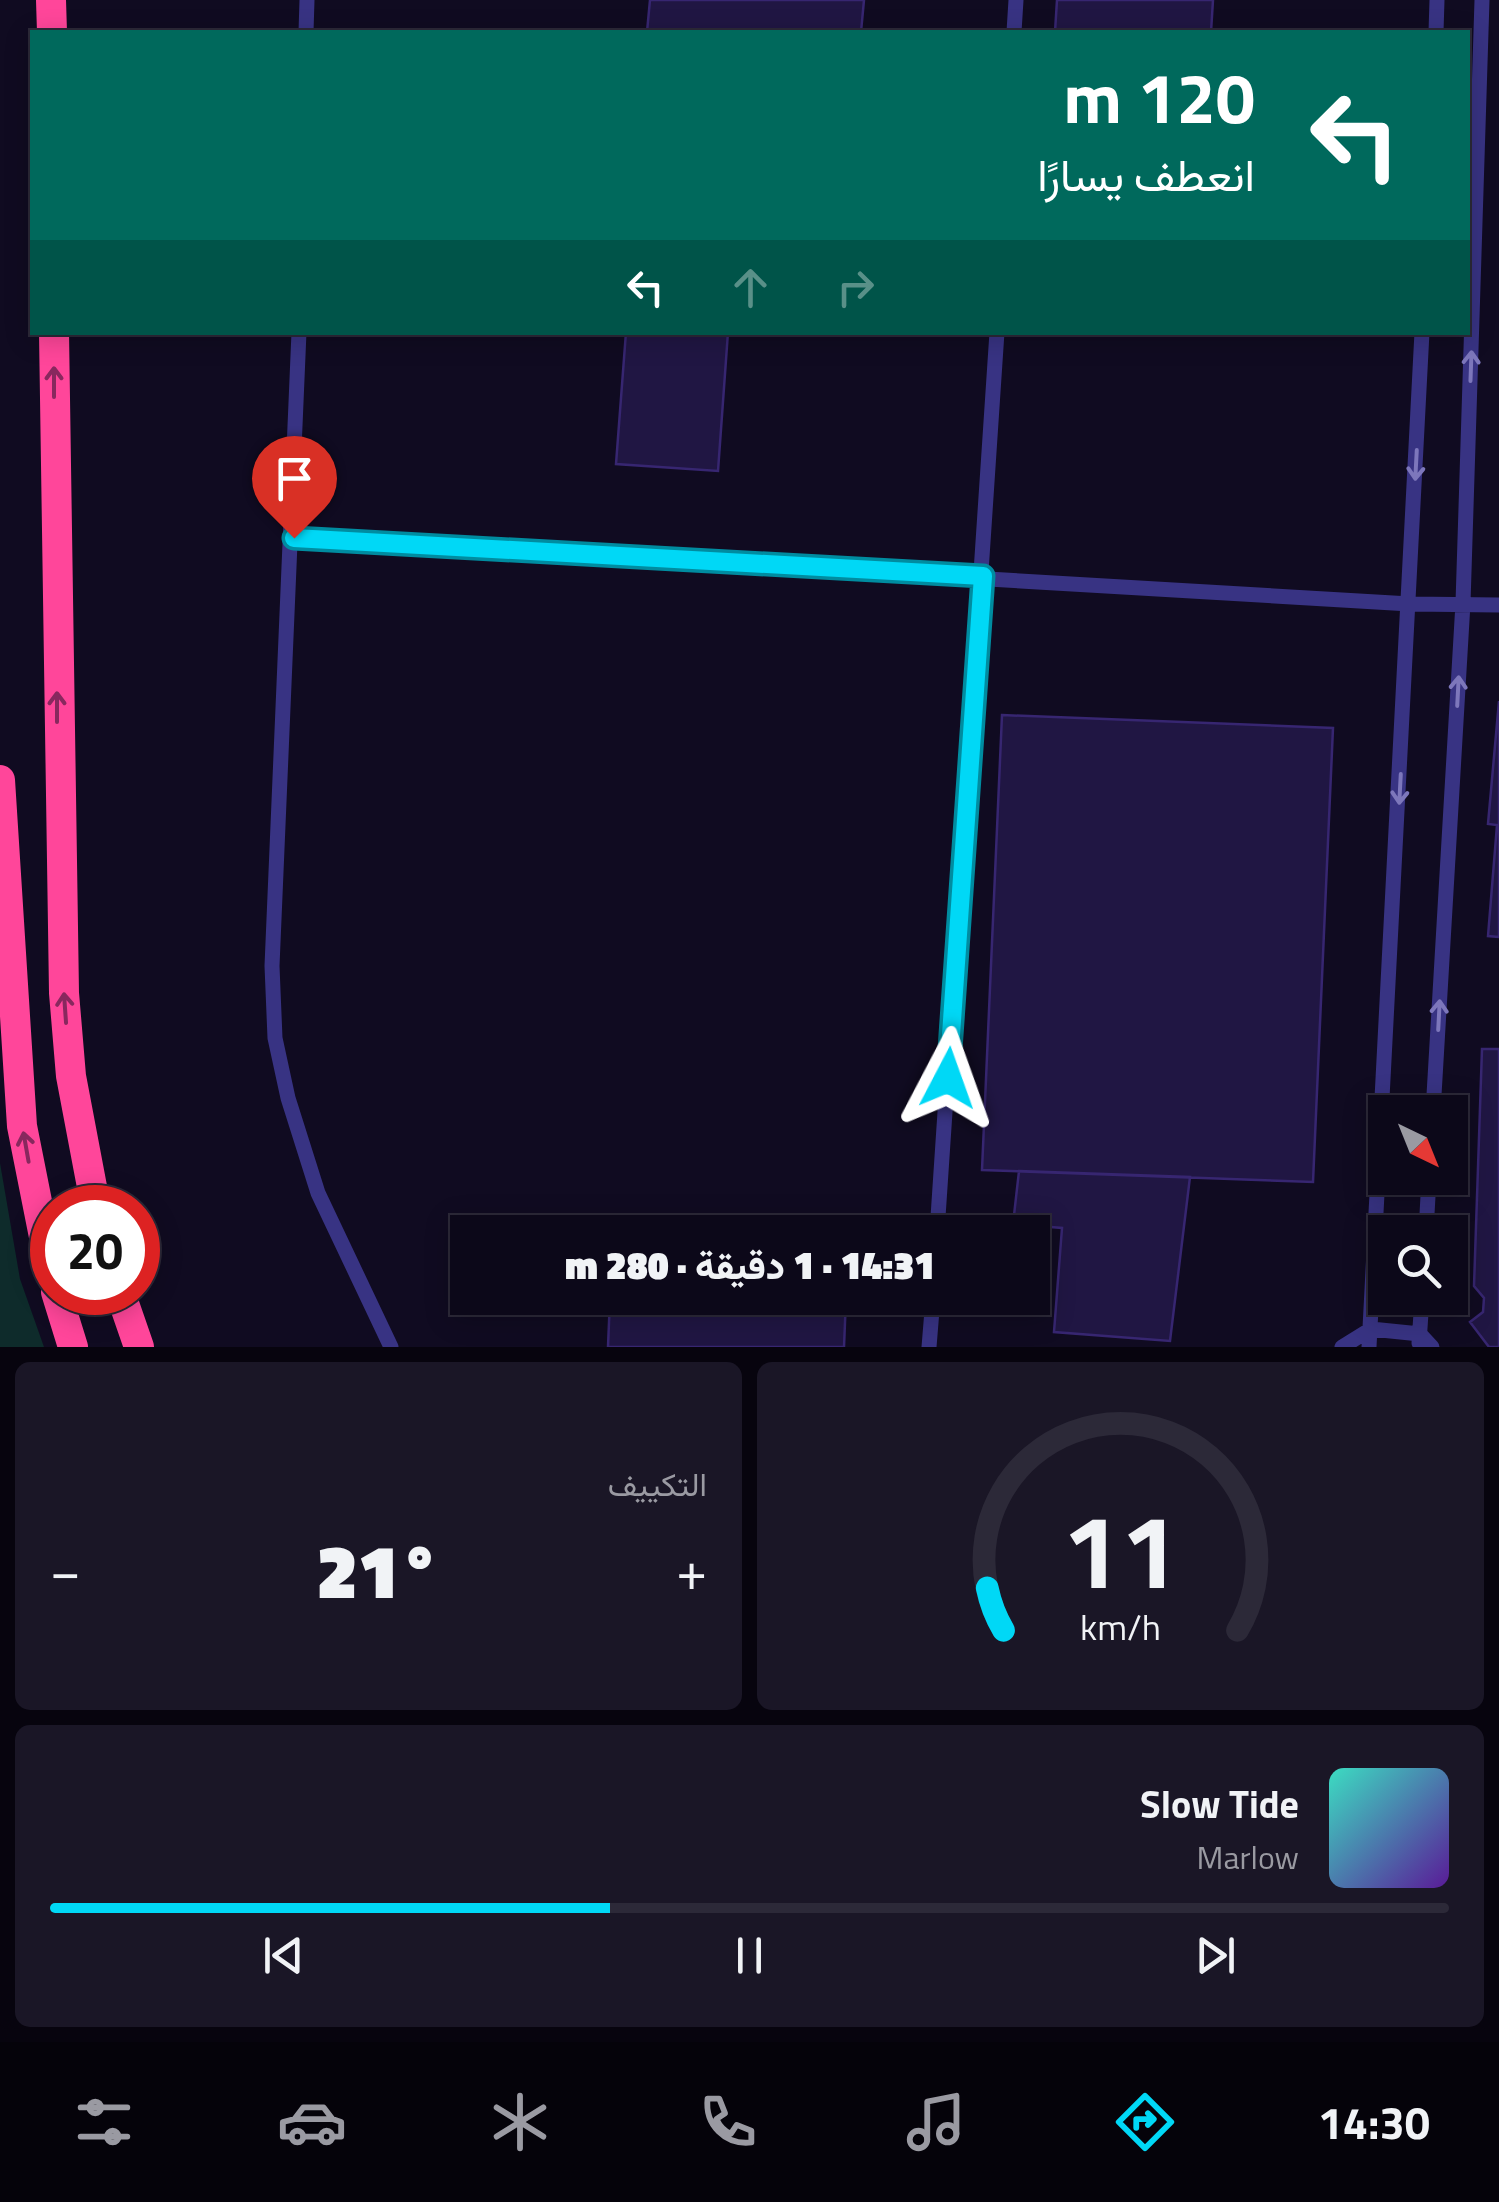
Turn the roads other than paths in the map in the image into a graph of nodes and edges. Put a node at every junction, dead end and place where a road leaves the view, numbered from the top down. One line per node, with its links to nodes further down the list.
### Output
1 (51, 0): 6 (highway)
2 (307, 0): 7 (lane)
3 (1016, 0): 8 (lane)
4 (1437, 0): 9 (lane)
5 (1482, 0): 16 (lane, one-way to 5)
6 (52, 30)
7 (306, 30)
8 (1014, 30)
9 (1436, 30)
10 (54, 335): 22 (highway, one-way to 10)
11 (299, 335): 14 (lane)
12 (997, 335): 15 (lane)
13 (1422, 335): 17 (lane, one-way to 17)
14 (294, 538): 15 (lane); 30 (lane)
15 (983, 576): 17 (lane); 23 (lane)
16 (1463, 603): 17 (lane); 18 (lane); 20 (lane, one-way to 16)
17 (1410, 604): 28 (lane, one-way to 28)
18 (1499, 605)
19 (0, 780): 21 (highway, one-way to 19)
20 (1434, 1095)
21 (34, 1185)
22 (92, 1185)
23 (939, 1215)
24 (63, 1315): 31 (highway)
25 (128, 1315): 32 (highway)
26 (932, 1315): 33 (lane)
27 (1421, 1315): 29 (lane)
28 (1371, 1330): 29 (lane); 34 (lane); 35 (lane)
29 (1419, 1340): 36 (lane)
30 (391, 1346)
31 (73, 1347)
32 (140, 1347)
33 (930, 1347)
34 (1342, 1347)
35 (1370, 1347)
36 (1432, 1347)

